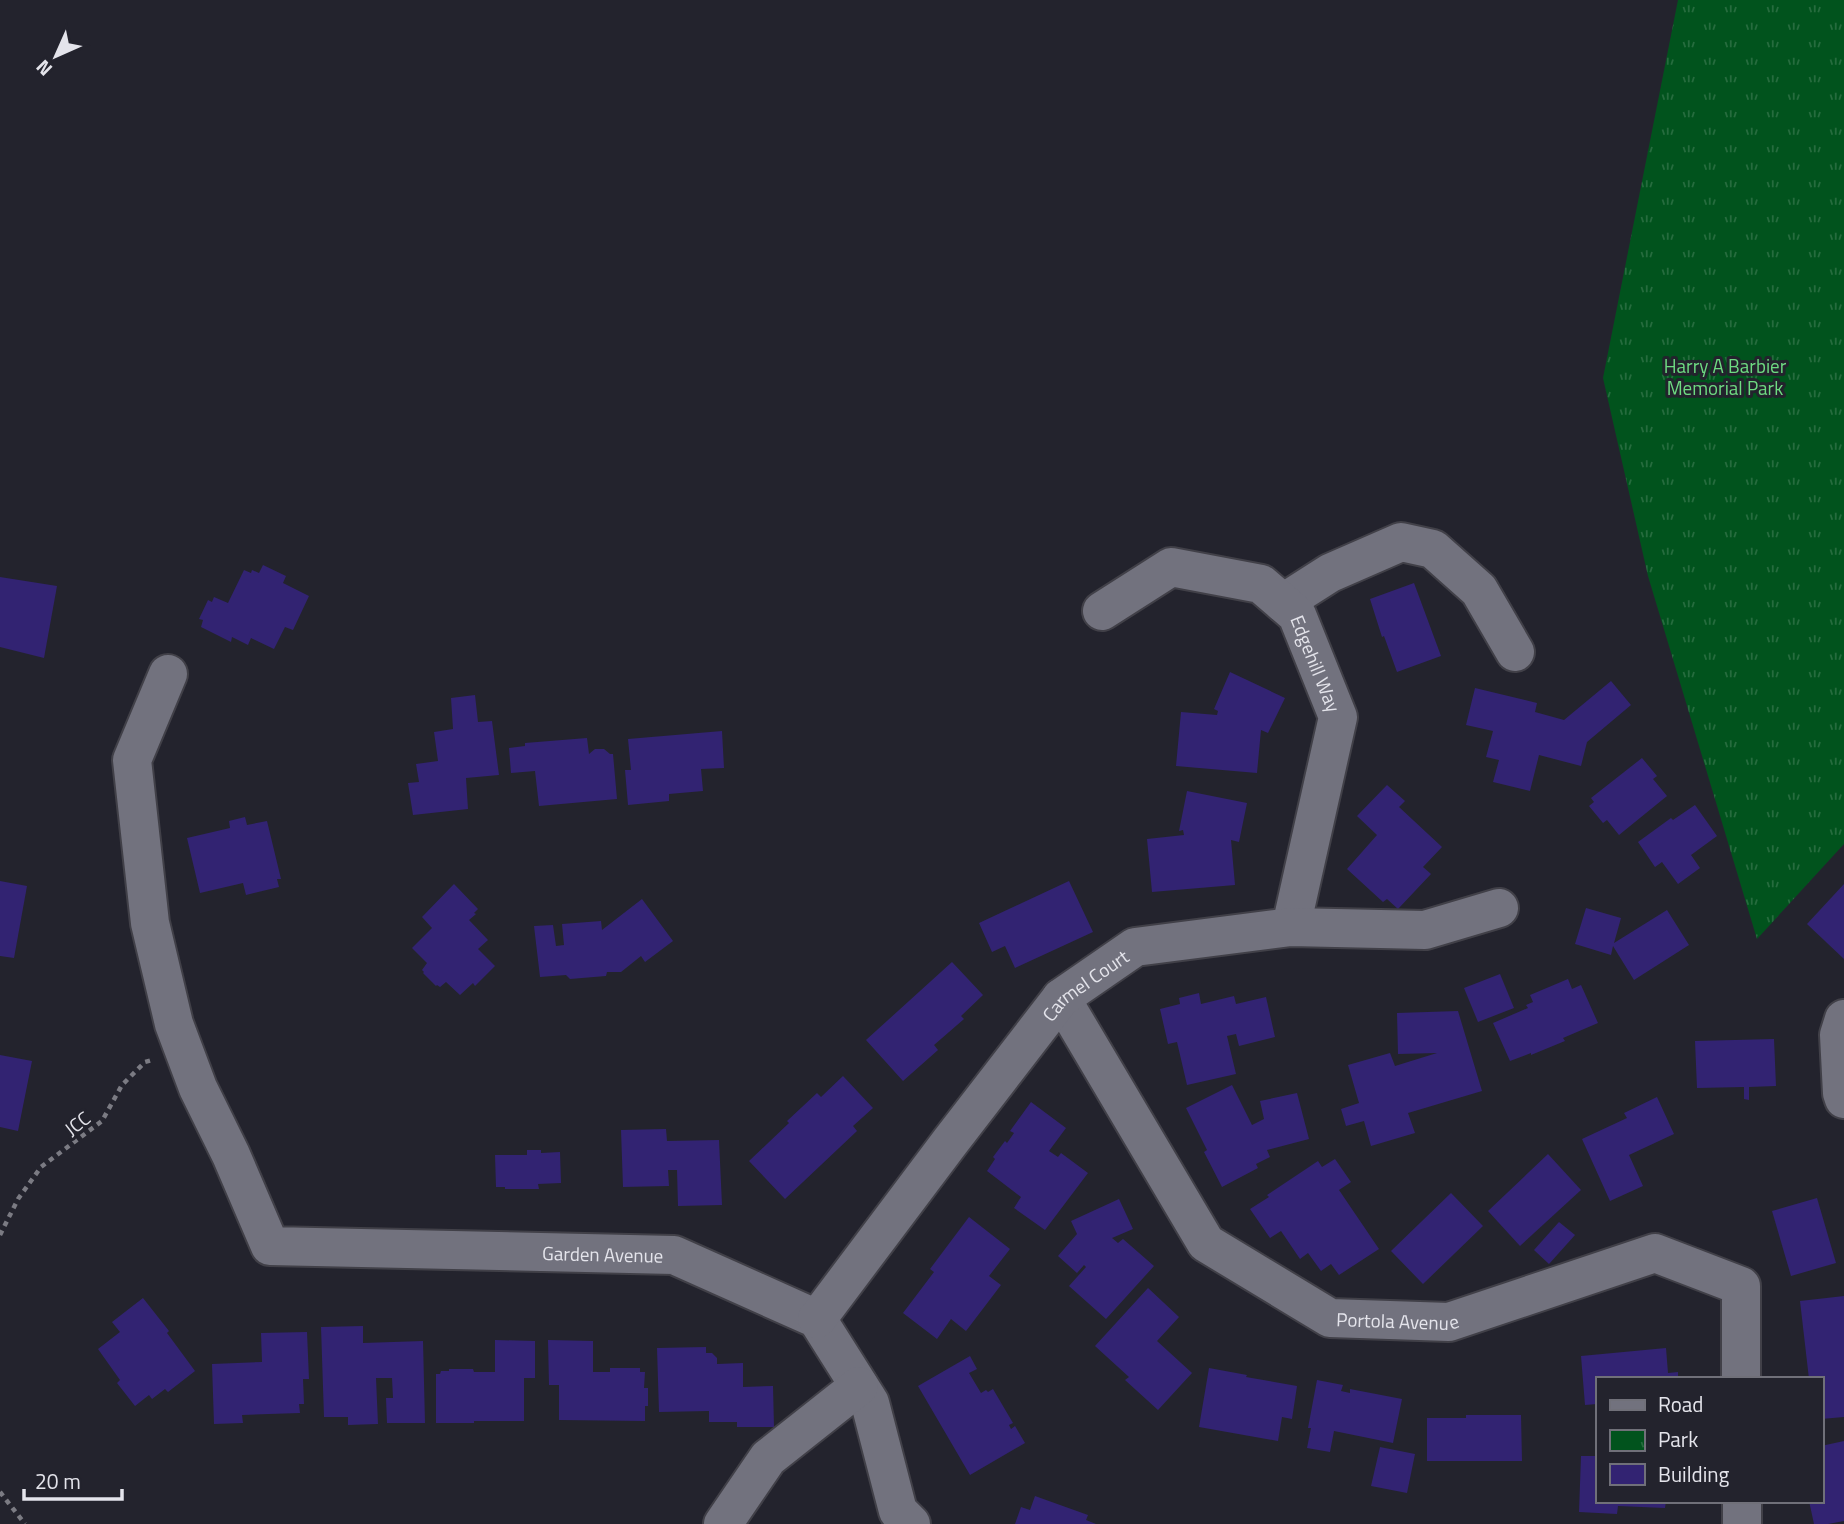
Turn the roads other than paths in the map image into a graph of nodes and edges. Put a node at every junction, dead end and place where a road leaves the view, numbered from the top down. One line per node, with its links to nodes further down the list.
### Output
1 (1283, 603): 2 (street, Edgehill Way); 3 (street); 6 (street, Edgehill Way)
2 (1102, 611)
3 (1515, 652)
4 (168, 674): 10 (street, Garden Avenue)
5 (1499, 908): 6 (street, Carmel Court)
6 (1291, 927): 7 (street, Carmel Court)
7 (1061, 998): 10 (street, Carmel Court); 11 (street, Portola Avenue)
8 (1844, 1019): 9 (street)
9 (1844, 1099)
10 (817, 1319): 12 (street)
11 (1741, 1377)
12 (859, 1386): 14 (street); 15 (street)
13 (1741, 1503): 16 (street)
14 (723, 1524)
15 (911, 1524)
16 (1742, 1524)

